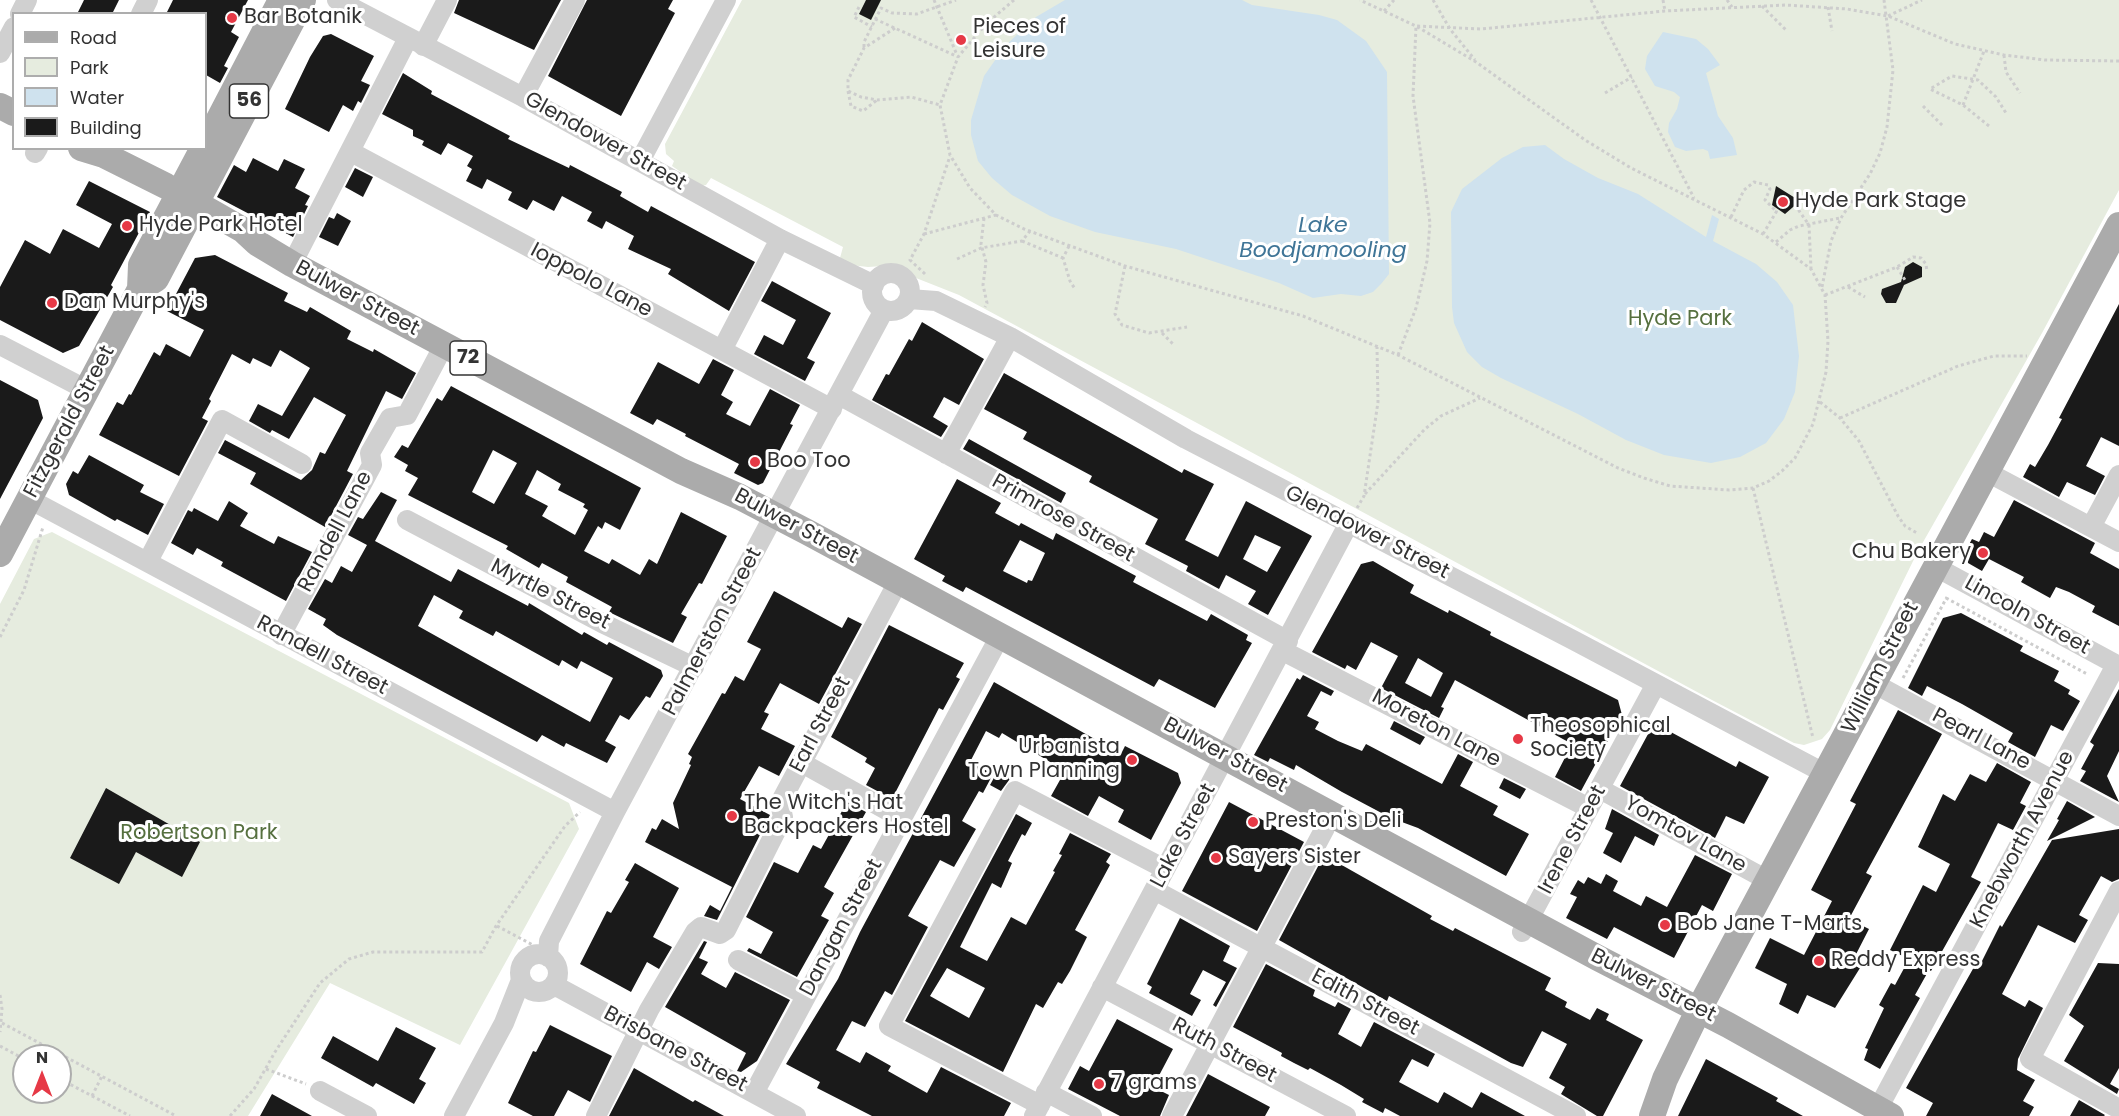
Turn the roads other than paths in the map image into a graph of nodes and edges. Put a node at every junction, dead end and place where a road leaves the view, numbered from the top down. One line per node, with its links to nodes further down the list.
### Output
1 (281, 0): 11 (main road, 56)
2 (303, 0): 16 (main road, Fitzgerald Street / 56)
3 (337, 0): 8 (street, Glendower Street)
4 (447, 0): 8 (street)
5 (575, 0): 10 (street)
6 (726, 0): 15 (street)
7 (12, 31): 9 (street)
8 (416, 42): 10 (street, Glendower Street); 14 (street)
9 (0, 53)
10 (523, 97): 15 (street, Glendower Street)
11 (207, 142)
12 (83, 150): 16 (main road, Bulwer Street / 72)
13 (202, 150): 16 (main road, Fitzgerald Street)
14 (351, 152): 19 (street); 26 (street, Ioppolo Lane)
15 (640, 161): 18 (street, Glendower Street)
16 (184, 204): 19 (main road, Bulwer Street / 72); 27 (main road, Fitzgerald Street)
17 (2119, 225): 31 (main road, William Street)
18 (780, 239): 20 (street, Glendower Street); 26 (street)
19 (292, 264): 25 (main road, Bulwer Street / 72)
20 (874, 285): 21 (street); 22 (street)
21 (909, 299): 22 (street); 23 (street, Glendower Street)
22 (884, 310): 28 (street, Palmerston Street)
23 (1010, 336): 29 (street); 36 (street, Glendower Street)
24 (0, 345): 27 (street)
25 (444, 345): 35 (main road, Bulwer Street / 72); 43 (street, Randell Lane)
26 (722, 350): 28 (street, Ioppolo Lane)
27 (87, 390): 33 (main road, Fitzgerald Street)
28 (835, 402): 29 (street, Primrose Street); 35 (street, Palmerston Street)
29 (946, 454): 45 (street, Primrose Street)
30 (302, 464): 40 (street)
31 (1987, 472): 37 (street); 41 (main road, William Street)
32 (2119, 475): 37 (street)
33 (29, 499): 39 (main road, Fitzgerald Street); 40 (street, Randell Street)
34 (407, 520): 47 (street, Myrtle Street)
35 (772, 522): 42 (main road, Bulwer Street / 72); 47 (street, Palmerston Street)
36 (1349, 523): 45 (street, Lake Street); 48 (street, Glendower Street)
37 (2091, 527): 38 (street)
38 (2119, 542)
39 (0, 554)
40 (148, 561): 43 (street, Randell Street)
41 (1934, 566): 46 (street, Lincoln Street); 49 (main road, William Street)
42 (893, 589): 44 (main road, Bulwer Street / 72); 50 (street, Earl Street)
43 (281, 635): 56 (street, Randell Street)
44 (996, 643): 51 (main road, Bulwer Street / 72); 58 (street, Dangan Street)
45 (1286, 646): 51 (street, Lake Street); 55 (street, Moreton Lane)
46 (2118, 665): 53 (street, Knebworth Avenue)
47 (694, 667): 56 (street, Palmerston Street)
48 (1656, 684): 52 (street, Glendower Street); 54 (street, Irene Street)
49 (1884, 689): 52 (main road, William Street); 53 (street, Pearl Lane)
50 (802, 763): 58 (street); 73 (street, Earl Street)
51 (1223, 763): 59 (main road, Bulwer Street / 72); 60 (street, Lake Street); 64 (main road, Bulwer Street / 72)
52 (1826, 774): 61 (main road, William Street)
53 (2055, 780): 57 (street, Pearl Lane); 79 (street, Knebworth Avenue)
54 (1600, 789): 55 (street, Irene Street); 61 (street, Yomtov Lane)
55 (1589, 808): 64 (street, Irene Street)
56 (615, 812): 66 (street, Palmerston Street)
57 (2119, 816)
58 (901, 818): 71 (street, Dangan Street)
59 (1326, 828): 64 (main road, Bulwer Street / 72); 65 (street)
60 (1165, 869): 62 (street, Lake Street); 77 (street)
61 (1769, 881): 72 (main road, William Street)
62 (1154, 890): 65 (street, Edith Street); 70 (street, Lake Street)
63 (2119, 891): 78 (street)
64 (1526, 926): 72 (main road, Bulwer Street / 72)
65 (1262, 947): 74 (street); 87 (street, Edith Street)
66 (548, 954): 68 (street); 69 (street)
67 (738, 960): 71 (street)
68 (554, 985): 69 (street); 73 (street, Brisbane Street)
69 (528, 986): 81 (street)
70 (1102, 987): 74 (street, Ruth Street); 77 (street, Lake Street)
71 (806, 995): 76 (street, Dangan Street)
72 (1695, 1016): 79 (main road, Bulwer Street / 72); 88 (main road, William Street)
73 (638, 1030): 76 (street, Brisbane Street); 82 (street)
74 (1211, 1045): 85 (street); 86 (street, Ruth Street)
75 (320, 1091): 80 (street)
76 (754, 1093): 83 (street, Brisbane Street)
77 (1040, 1104): 84 (street)
78 (2119, 1109)
79 (1876, 1114)
80 (367, 1116)
81 (454, 1116)
82 (596, 1116)
83 (796, 1116)
84 (1092, 1116)
85 (1172, 1116)
86 (1346, 1116)
87 (1576, 1116)
88 (1653, 1116)

